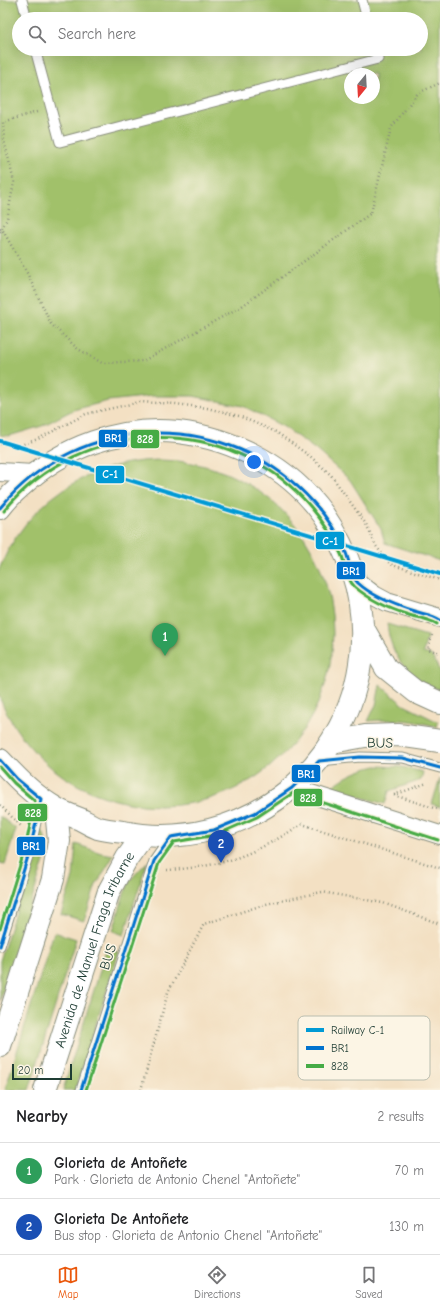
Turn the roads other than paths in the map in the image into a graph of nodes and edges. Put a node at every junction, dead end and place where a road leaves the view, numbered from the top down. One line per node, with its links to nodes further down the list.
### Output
1 (22, 0): 3 (lane)
2 (362, 0): 4 (lane)
3 (25, 12)
4 (365, 12)
5 (37, 56): 6 (lane)
6 (377, 56)
7 (0, 472): 8 (street)
8 (34, 474): 9 (street); 10 (street)
9 (0, 508)
10 (356, 581): 11 (street); 12 (street)
11 (439, 619)
12 (363, 628): 13 (street); 15 (street)
13 (440, 704)
14 (440, 741): 15 (street)
15 (332, 742): 17 (street)
16 (0, 760): 20 (street)
17 (319, 761): 18 (lane, BUS); 19 (street)
18 (440, 768)
19 (292, 788): 21 (street); 23 (street)
20 (48, 804): 22 (street); 24 (lane); 25 (street)
21 (440, 835)
22 (144, 836): 23 (street); 26 (street, Avenida de Manuel Fraga Iribarne)
23 (171, 837): 27 (lane, BUS)
24 (0, 946)
25 (0, 1046)
26 (45, 1090)
27 (81, 1090)

